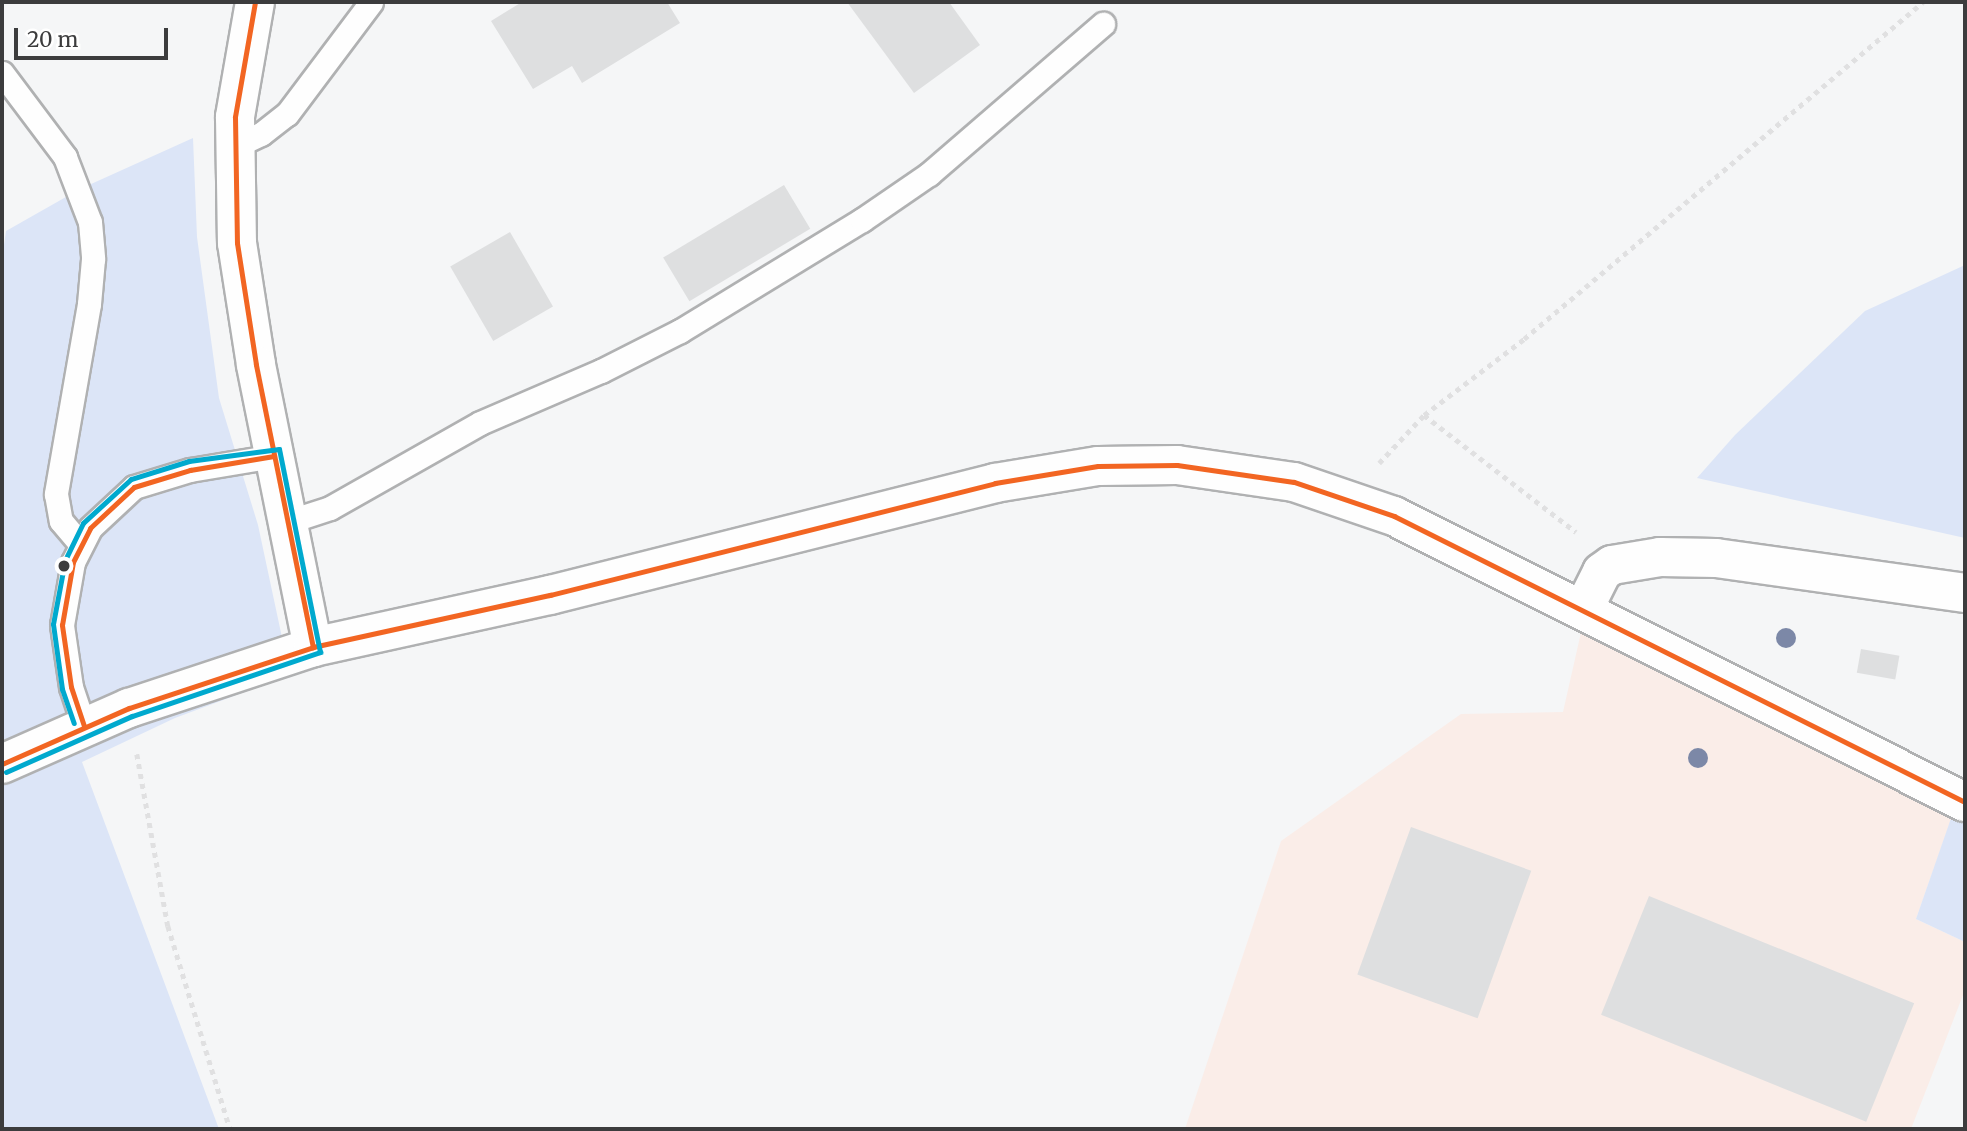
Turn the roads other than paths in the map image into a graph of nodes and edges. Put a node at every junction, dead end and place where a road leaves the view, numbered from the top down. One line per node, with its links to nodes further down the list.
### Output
1 (255, 2): 5 (street)
2 (371, 2): 5 (lane)
3 (1103, 24): 7 (lane)
4 (2, 73): 8 (lane)
5 (233, 147): 6 (street)
6 (274, 456): 7 (street); 8 (lane)
7 (287, 522): 11 (street)
8 (80, 544): 12 (lane)
9 (1965, 593): 10 (street)
10 (1583, 610): 11 (street); 14 (street)
11 (313, 647): 12 (street)
12 (84, 726): 13 (street)
13 (2, 764)
14 (1965, 802)

